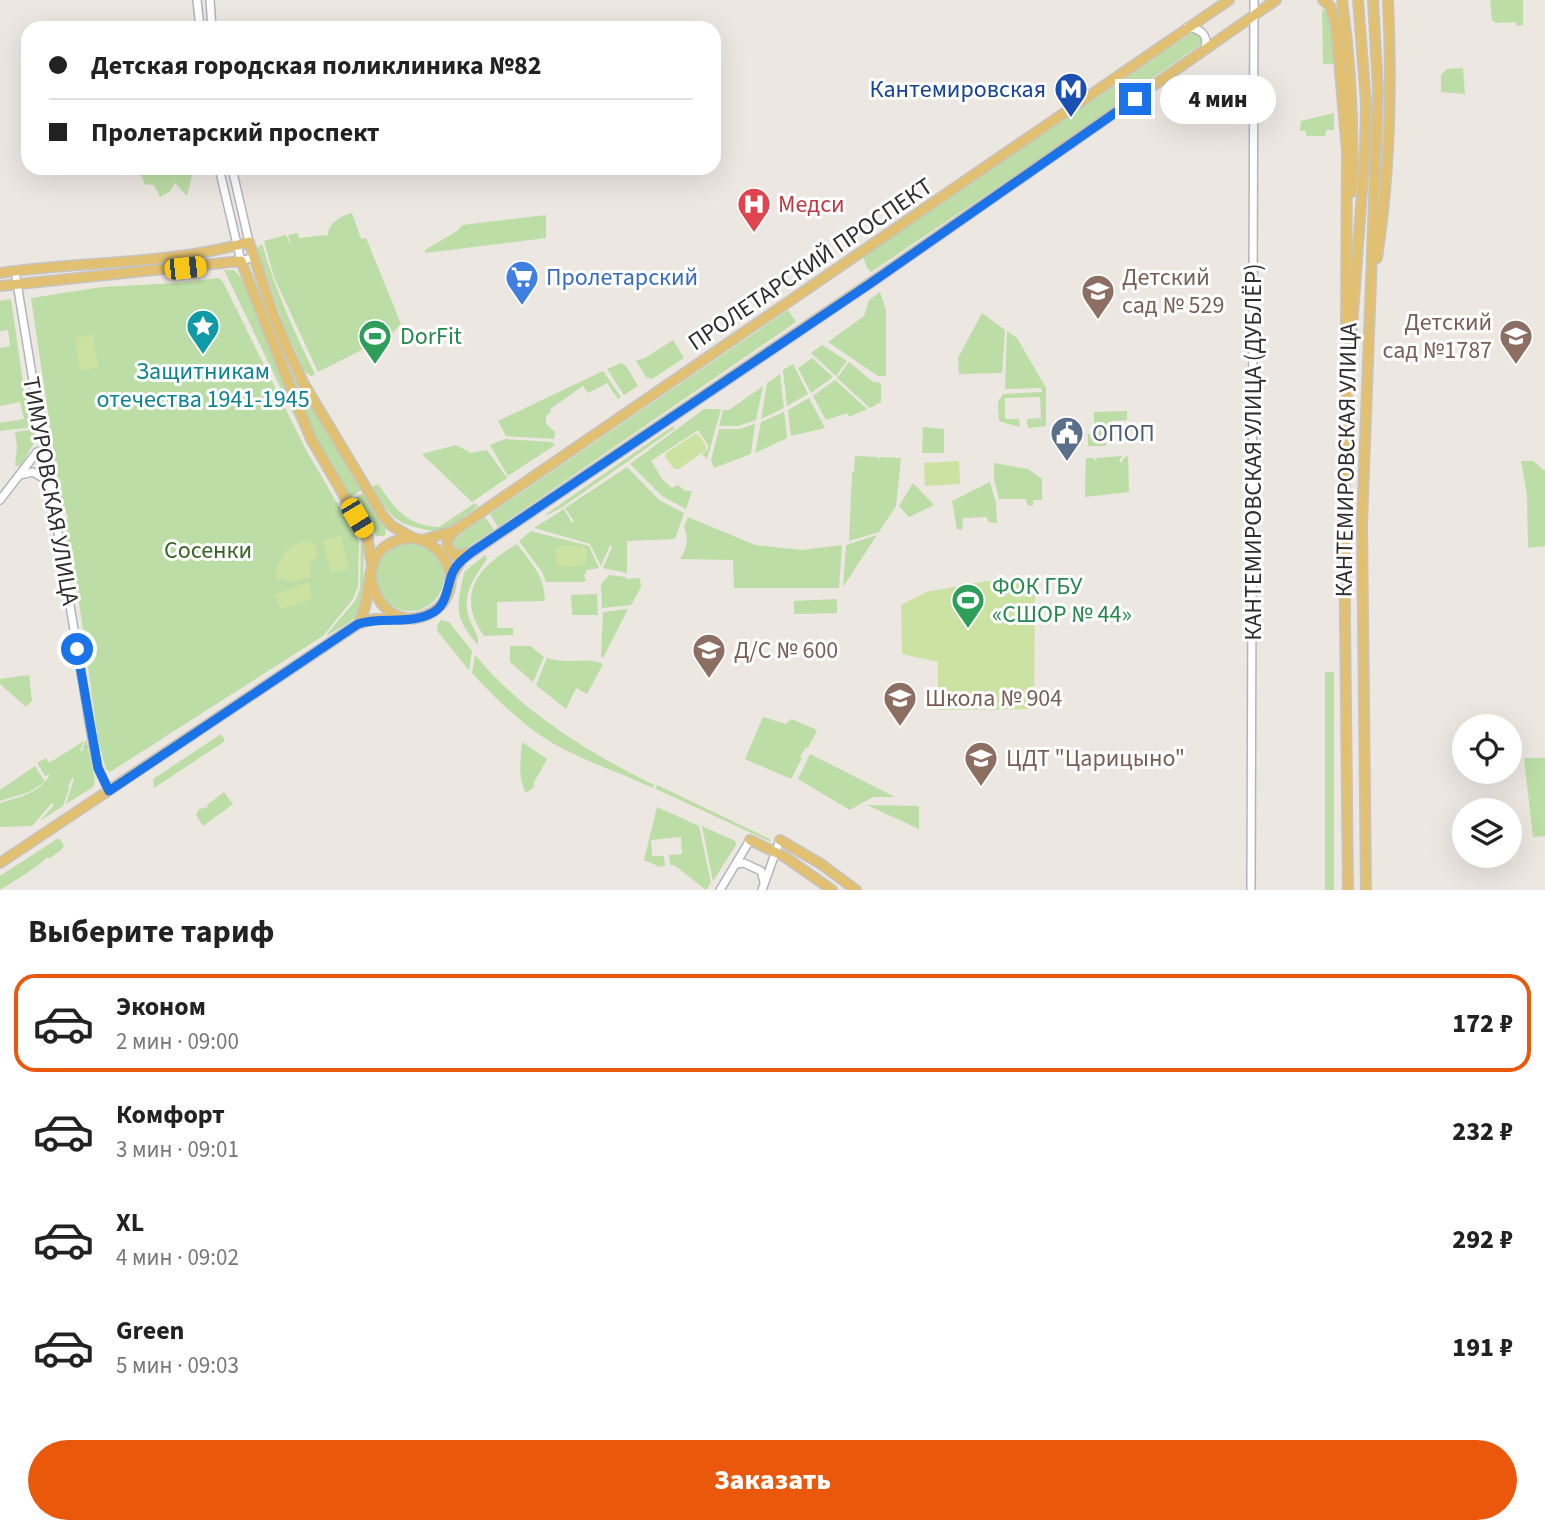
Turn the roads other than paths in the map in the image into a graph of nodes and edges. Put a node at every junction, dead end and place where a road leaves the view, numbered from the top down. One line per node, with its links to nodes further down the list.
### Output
1 (197, 0): 12 (street)
2 (210, 0): 13 (street)
3 (1229, 0): 14 (main road, ПРОЛЕТАРСКИЙ ПРОСПЕКТ)
4 (1254, 0): 11 (street)
5 (1276, 0): 11 (main road, ПРОЛЕТАРСКИЙ ПРОСПЕКТ)
6 (1323, 0): 28 (main road)
7 (1342, 0): 26 (main road)
8 (1358, 0): 26 (main road, КАНТЕМИРОВСКАЯ УЛИЦА)
9 (1373, 0): 27 (main road, КАНТЕМИРОВСКАЯ УЛИЦА)
10 (1388, 0): 27 (main road)
11 (1255, 13): 15 (main road, ПРОЛЕТАРСКИЙ ПРОСПЕКТ); 50 (street, КАНТЕМИРОВСКАЯ УЛИЦА (ДУБЛЁР))
12 (199, 21)
13 (212, 21)
14 (1187, 27): 15 (street); 33 (main road, ПРОЛЕТАРСКИЙ ПРОСПЕКТ)
15 (1205, 48): 35 (main road, ПРОЛЕТАРСКИЙ ПРОСПЕКТ)
16 (221, 175): 19 (street)
17 (234, 175): 18 (street)
18 (249, 242): 19 (main road); 20 (main road)
19 (236, 245): 21 (street); 22 (main road)
20 (254, 257): 21 (street); 34 (main road)
21 (241, 261): 24 (main road); 36 (main road)
22 (15, 271): 23 (main road); 24 (street, ТИМУРОВСКАЯ УЛИЦА)
23 (0, 273)
24 (17, 284): 25 (main road); 29 (street, ТИМУРОВСКАЯ УЛИЦА)
25 (0, 286)
26 (1353, 302): 28 (main road, КАНТЕМИРОВСКАЯ УЛИЦА)
27 (1369, 308): 52 (main road, КАНТЕМИРОВСКАЯ УЛИЦА)
28 (1346, 409): 51 (main road, КАНТЕМИРОВСКАЯ УЛИЦА)
29 (43, 451): 30 (street); 31 (street, ТИМУРОВСКАЯ УЛИЦА)
30 (20, 475): 31 (street); 32 (street)
31 (49, 482): 40 (street, ТИМУРОВСКАЯ УЛИЦА)
32 (0, 500)
33 (454, 531): 34 (main road, ПРОЛЕТАРСКИЙ ПРОСПЕКТ); 35 (main road)
34 (418, 539): 36 (main road); 37 (main road)
35 (472, 552): 37 (main road, ПРОЛЕТАРСКИЙ ПРОСПЕКТ)
36 (371, 570): 38 (main road); 39 (main road)
37 (450, 579): 38 (main road)
38 (405, 619): 39 (main road)
39 (358, 624): 40 (main road)
40 (109, 791): 44 (main road)
41 (750, 840): 43 (main road); 45 (street)
42 (780, 841): 43 (street); 49 (main road)
43 (776, 852): 46 (street); 48 (main road)
44 (0, 863)
45 (737, 864): 46 (street); 47 (street)
46 (763, 886)
47 (720, 890)
48 (832, 890)
49 (856, 890)
50 (1251, 890)
51 (1348, 890)
52 (1366, 890)

